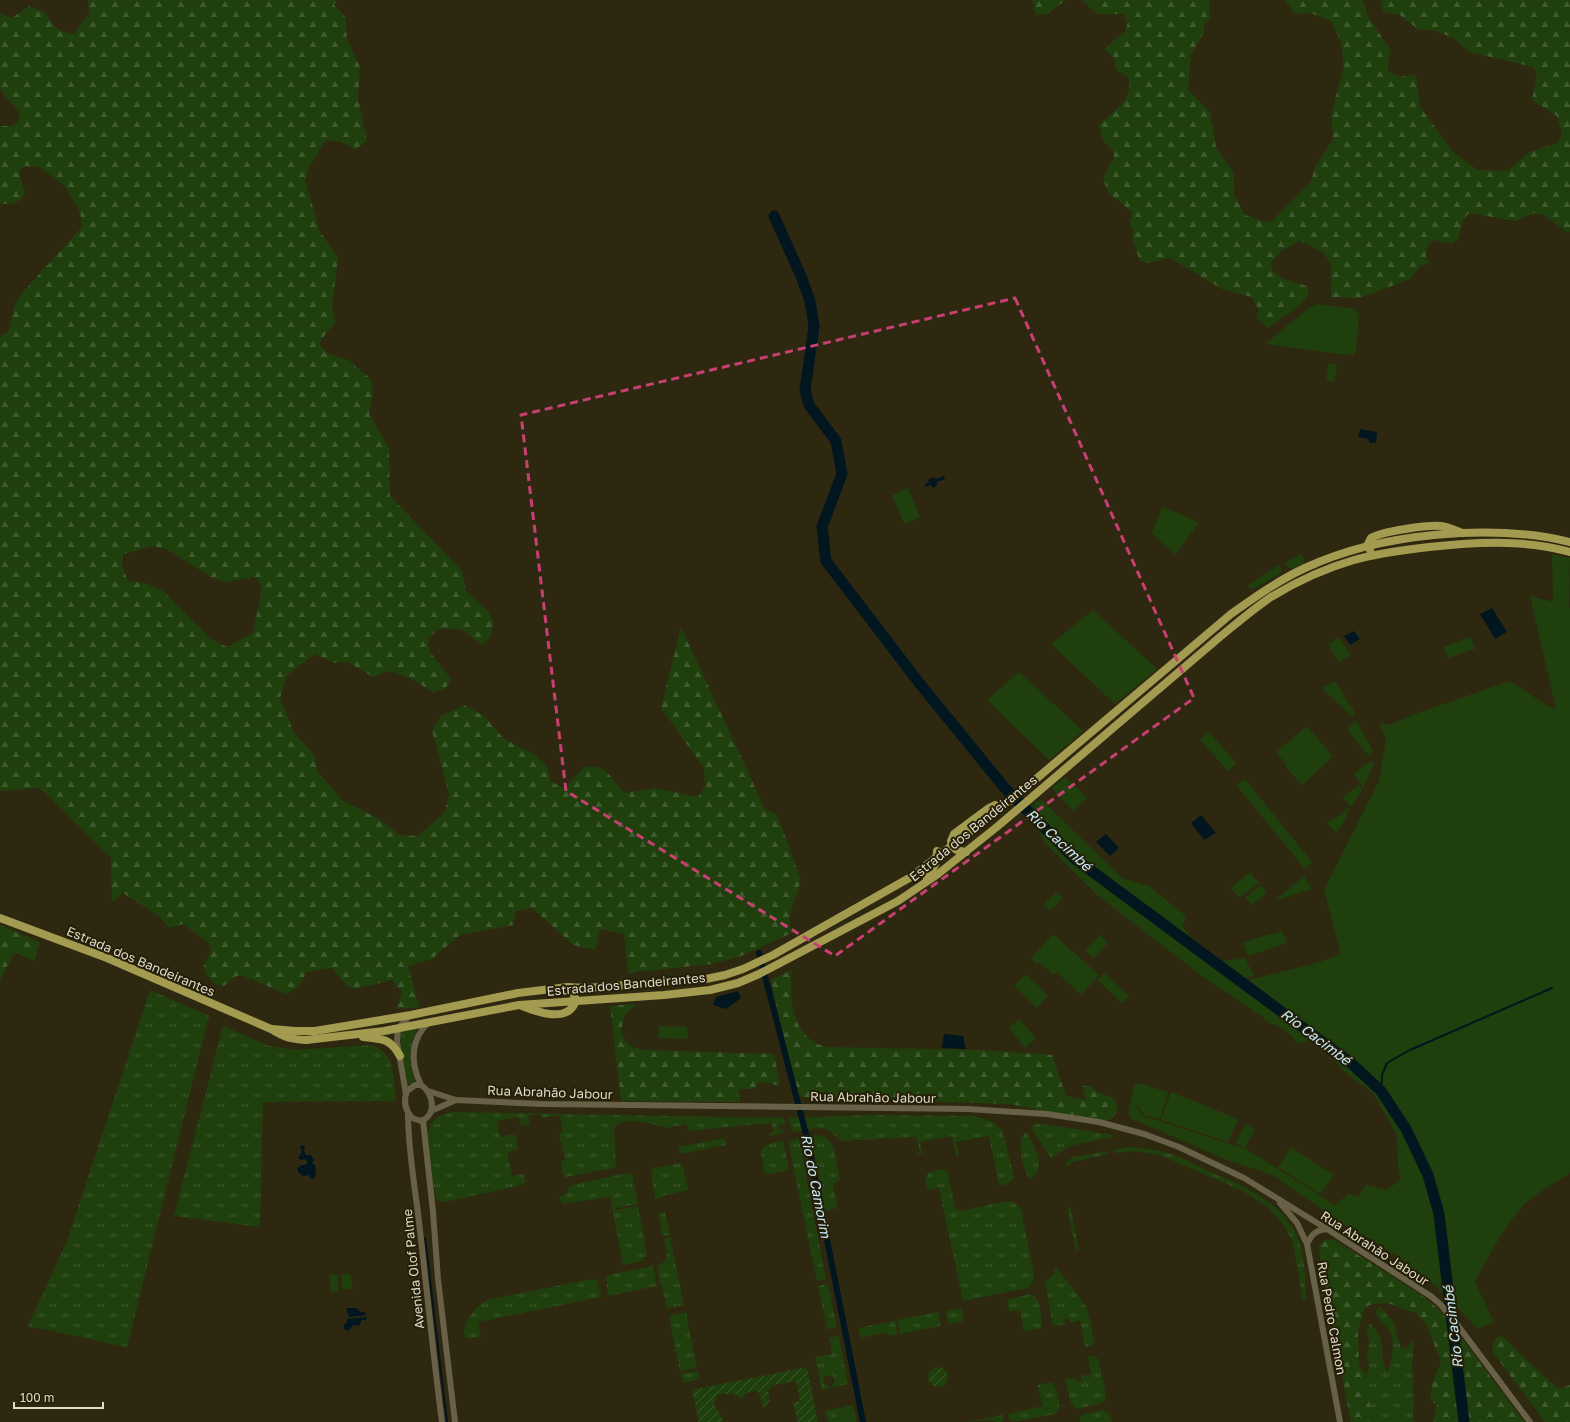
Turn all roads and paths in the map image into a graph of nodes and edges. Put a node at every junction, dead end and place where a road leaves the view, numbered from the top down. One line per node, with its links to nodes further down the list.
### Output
1 (1570, 542): 2 (main road)
2 (1369, 546): 4 (main road); 5 (main road, Estrada dos Bandeirantes)
3 (1570, 552): 4 (main road, Estrada dos Bandeirantes)
4 (1379, 555): 6 (main road, Estrada dos Bandeirantes)
5 (1334, 556): 6 (main road); 7 (main road, Estrada dos Bandeirantes)
6 (1339, 565): 8 (main road, Estrada dos Bandeirantes)
7 (948, 846): 8 (main road); 9 (main road, Estrada dos Bandeirantes); 10 (main road)
8 (966, 852): 10 (main road, Estrada dos Bandeirantes)
9 (937, 854): 11 (main road); 13 (main road, Estrada dos Bandeirantes)
10 (938, 874): 11 (main road, Estrada dos Bandeirantes)
11 (923, 885): 14 (main road, Estrada dos Bandeirantes)
12 (0, 918): 19 (main road, Estrada dos Bandeirantes)
13 (568, 987): 14 (main road); 16 (main road, Estrada dos Bandeirantes)
14 (576, 1000): 15 (main road, Estrada dos Bandeirantes); 15 (main road)
15 (519, 1005): 17 (main road, Estrada dos Bandeirantes)
16 (411, 1015): 18 (street); 19 (main road, Estrada dos Bandeirantes)
17 (428, 1023): 18 (main road, Estrada dos Bandeirantes); 22 (street)
18 (398, 1028): 20 (main road, Estrada dos Bandeirantes); 21 (street)
19 (272, 1029): 20 (main road, Estrada dos Bandeirantes)
20 (348, 1036): 21 (main road)
21 (400, 1056): 24 (street)
22 (421, 1085): 23 (street); 24 (street)
23 (428, 1091): 25 (street, Rua Abrahão Jabour); 26 (street)
24 (406, 1094): 27 (street)
25 (456, 1100): 26 (street, Rua Abrahão Jabour); 29 (street, Rua Abrahão Jabour)
26 (431, 1111): 28 (street)
27 (408, 1113): 28 (street); 32 (street, Avenida Olof Palme)
28 (423, 1120): 33 (street, Avenida Olof Palme)
29 (1273, 1196): 30 (street, Rua Abrahão Jabour); 31 (street, Rua Abrahão Jabour)
30 (1327, 1229): 31 (street); 35 (street, Rua Abrahão Jabour)
31 (1307, 1244): 34 (street, Rua Pedro Calmon)
32 (442, 1422)
33 (455, 1422)
34 (1340, 1422)
35 (1530, 1422)

